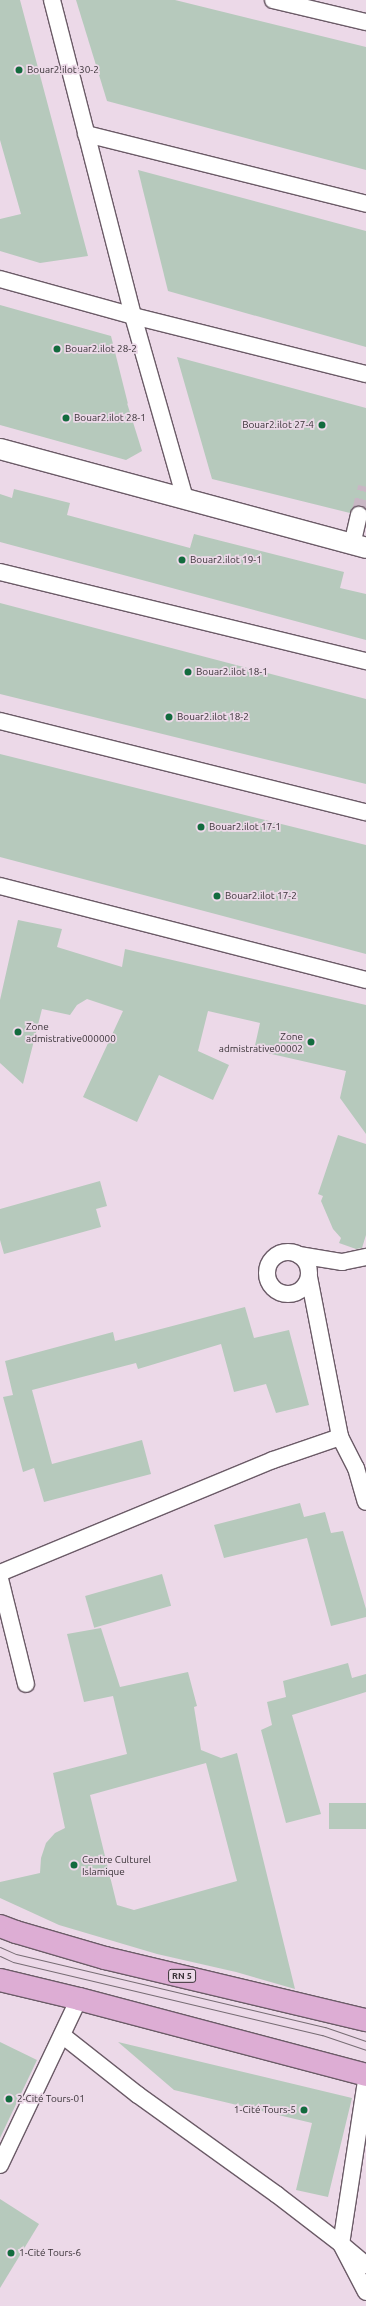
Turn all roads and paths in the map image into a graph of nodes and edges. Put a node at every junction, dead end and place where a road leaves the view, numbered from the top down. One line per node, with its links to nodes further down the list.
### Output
1 (52, 0): 4 (street)
2 (273, 0): 3 (street)
3 (366, 22)
4 (86, 134): 5 (street); 7 (street)
5 (366, 204)
6 (0, 279): 7 (street)
7 (133, 316): 8 (street); 10 (street)
8 (366, 374)
9 (0, 449): 10 (street)
10 (185, 499): 12 (street)
11 (359, 515): 12 (street)
12 (359, 546)
13 (0, 572): 14 (street)
14 (366, 661)
15 (0, 721): 16 (street)
16 (366, 812)
17 (0, 886): 18 (street)
18 (366, 980)
19 (299, 1255): 20 (street); 21 (street); 21 (street)
20 (366, 1257)
21 (309, 1277): 22 (street)
22 (340, 1437): 23 (street); 24 (street)
23 (366, 1502)
24 (0, 1573)
25 (0, 1579): 26 (street)
26 (26, 1684)
27 (0, 1926): 30 (main road, RN 5)
28 (0, 1980): 29 (main road)
29 (79, 1999): 31 (street); 32 (main road)
30 (366, 2020)
31 (62, 2034): 34 (street); 35 (street)
32 (366, 2075)
33 (366, 2081): 35 (street)
34 (0, 2165)
35 (341, 2244): 36 (street); 37 (street)
36 (366, 2265)
37 (366, 2292)

